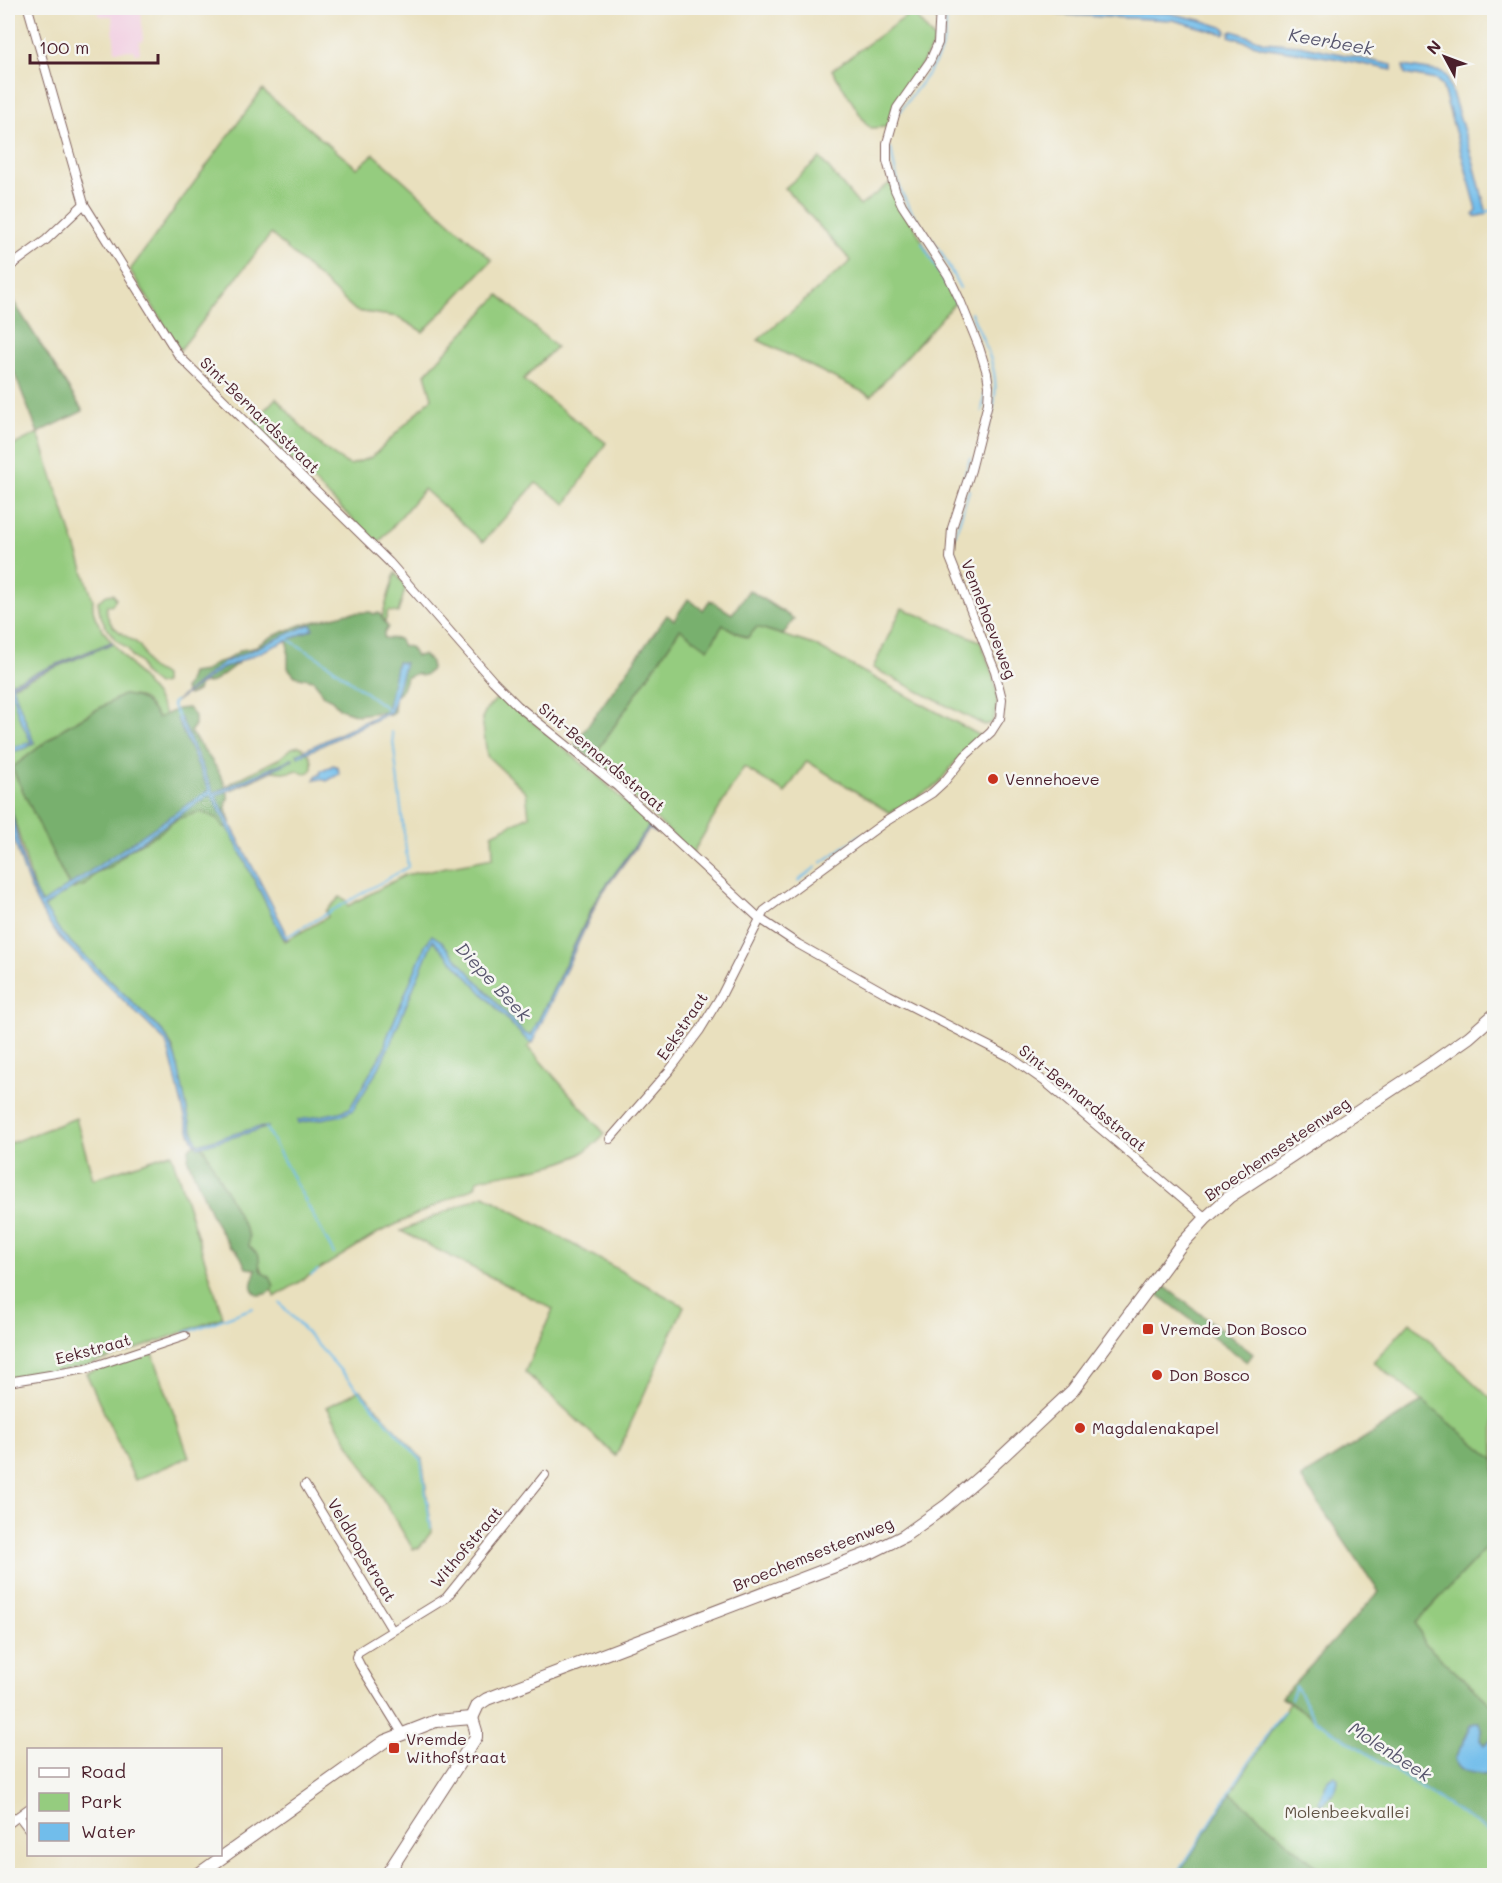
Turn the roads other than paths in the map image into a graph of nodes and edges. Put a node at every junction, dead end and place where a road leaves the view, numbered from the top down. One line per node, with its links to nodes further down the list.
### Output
1 (28, 8): 3 (street, Sint-Bernardsstraat)
2 (940, 8): 5 (street, Vennehoeveweg)
3 (84, 204): 4 (street); 5 (street, Sint-Bernardsstraat)
4 (8, 268)
5 (759, 918): 7 (street, Eekstraat); 8 (street, Sint-Bernardsstraat)
6 (1494, 1015): 8 (street, Broechemsesteenweg)
7 (610, 1139)
8 (1206, 1218): 14 (street, Broechemsesteenweg)
9 (184, 1336): 10 (street, Eekstraat)
10 (8, 1382)
11 (545, 1475): 13 (street, Withofstraat)
12 (305, 1485): 13 (street, Veldloopstraat)
13 (392, 1630): 15 (street, Withofstraat)
14 (472, 1718): 15 (street); 23 (street)
15 (402, 1733): 20 (street)
16 (27, 1810): 17 (street)
17 (20, 1816): 18 (street); 19 (street)
18 (8, 1824)
19 (27, 1826)
20 (222, 1856)
21 (222, 1856): 22 (street)
22 (195, 1875)
23 (386, 1875)

